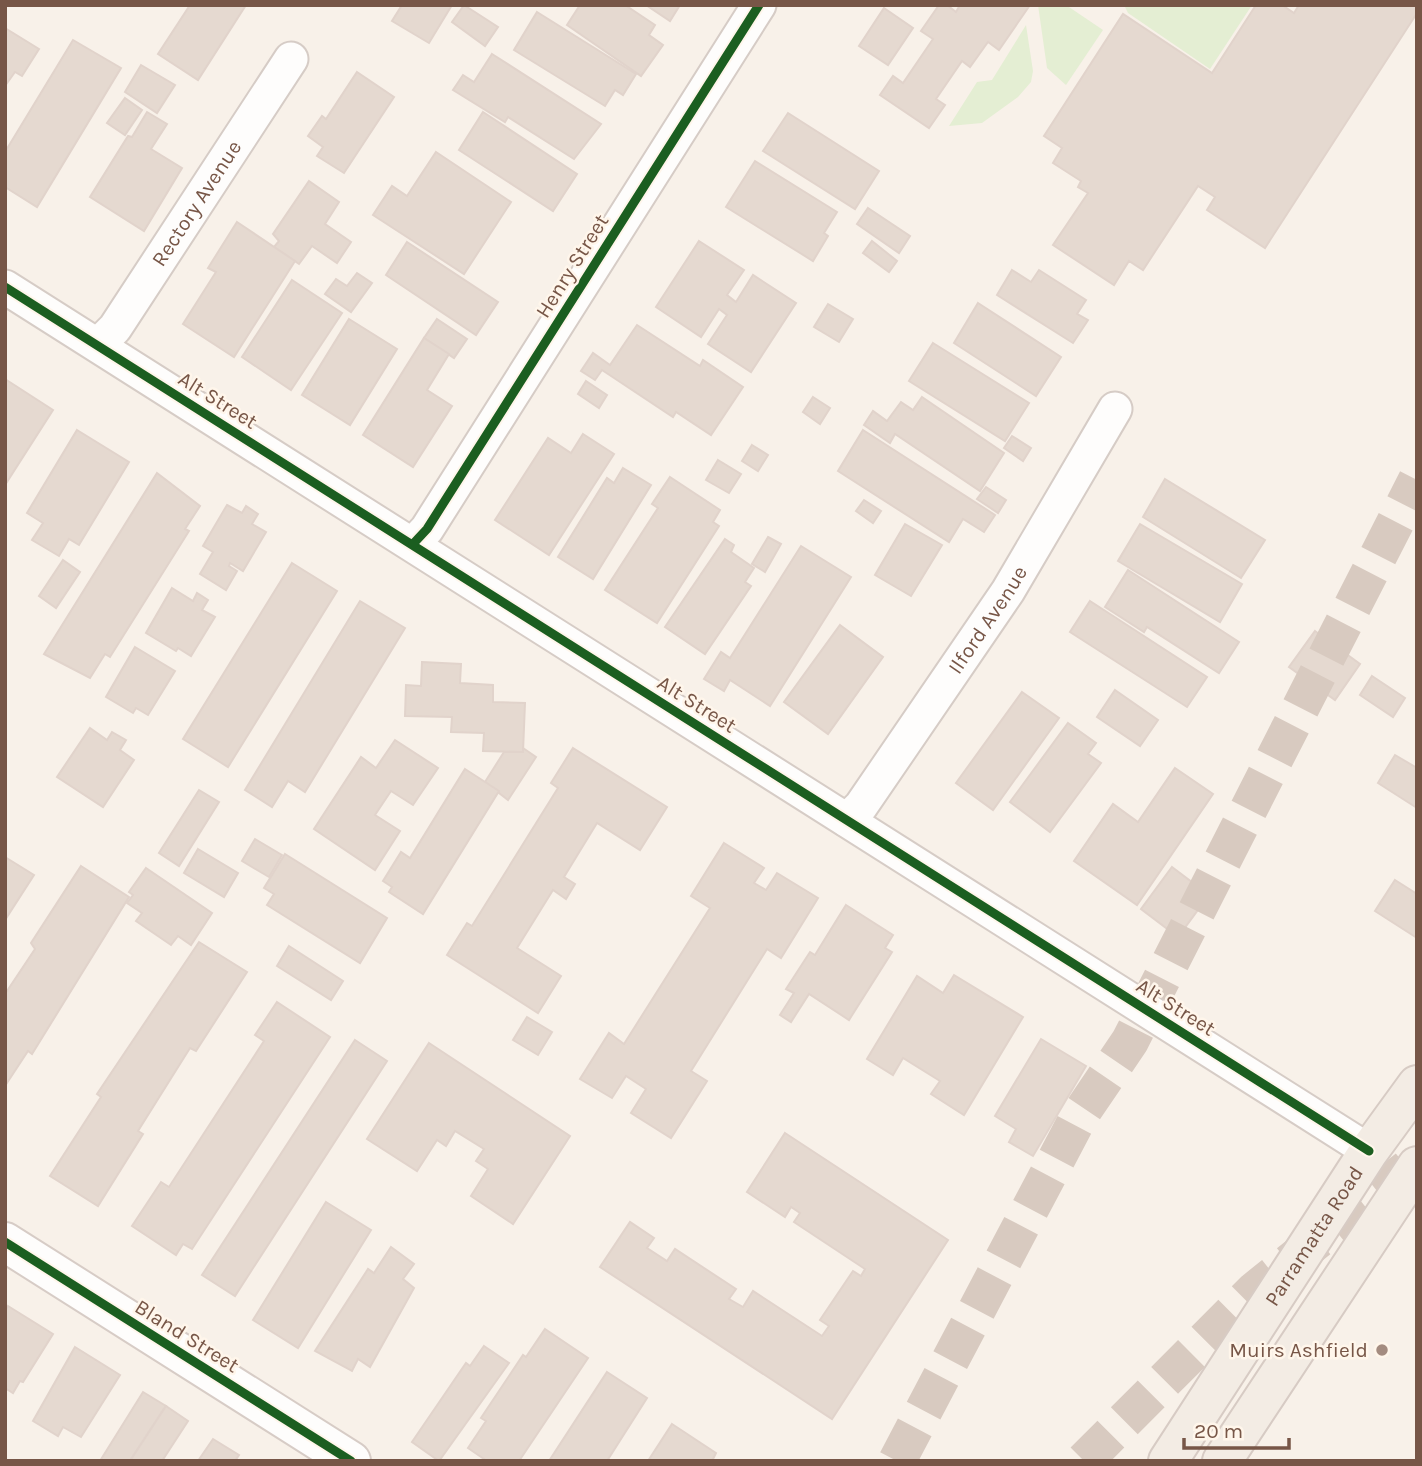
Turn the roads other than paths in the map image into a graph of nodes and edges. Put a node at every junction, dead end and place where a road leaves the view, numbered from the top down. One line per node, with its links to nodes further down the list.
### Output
1 (759, 5): 6 (street, Henry Street)
2 (291, 59): 4 (street, Rectory Avenue)
3 (7, 291): 4 (street, Alt Street)
4 (98, 345): 6 (street, Alt Street)
5 (1115, 409): 7 (street, Ilford Avenue)
6 (413, 544): 7 (street, Alt Street)
7 (847, 820): 9 (street, Alt Street)
8 (1417, 1085): 9 (main road, Parramatta Road)
9 (1369, 1151): 13 (main road, Parramatta Road)
10 (1416, 1167): 14 (main road)
11 (5, 1242): 12 (street, Bland Street)
12 (351, 1461)
13 (1168, 1461)
14 (1222, 1461)

